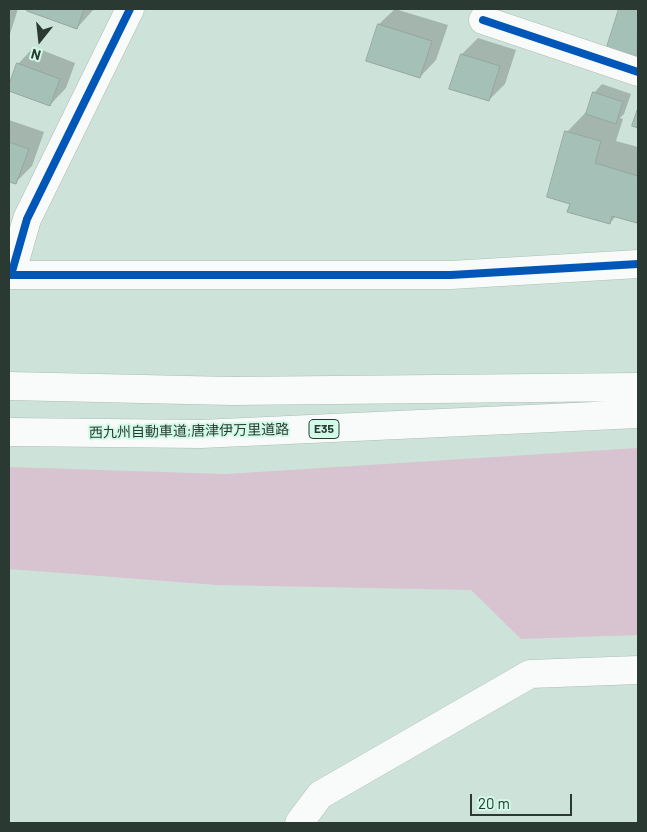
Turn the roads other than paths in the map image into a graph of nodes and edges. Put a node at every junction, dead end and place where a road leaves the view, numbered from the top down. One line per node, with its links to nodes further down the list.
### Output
1 (130, 9): 5 (main road)
2 (483, 20): 3 (main road)
3 (638, 72)
4 (638, 264): 5 (main road)
5 (10, 275)
6 (9, 386): 7 (main road)
7 (638, 387)
8 (638, 414): 9 (main road, 西九州自動車道;唐津伊万里道路 / E35)
9 (9, 432)
10 (638, 670): 11 (main road)
11 (298, 823)

